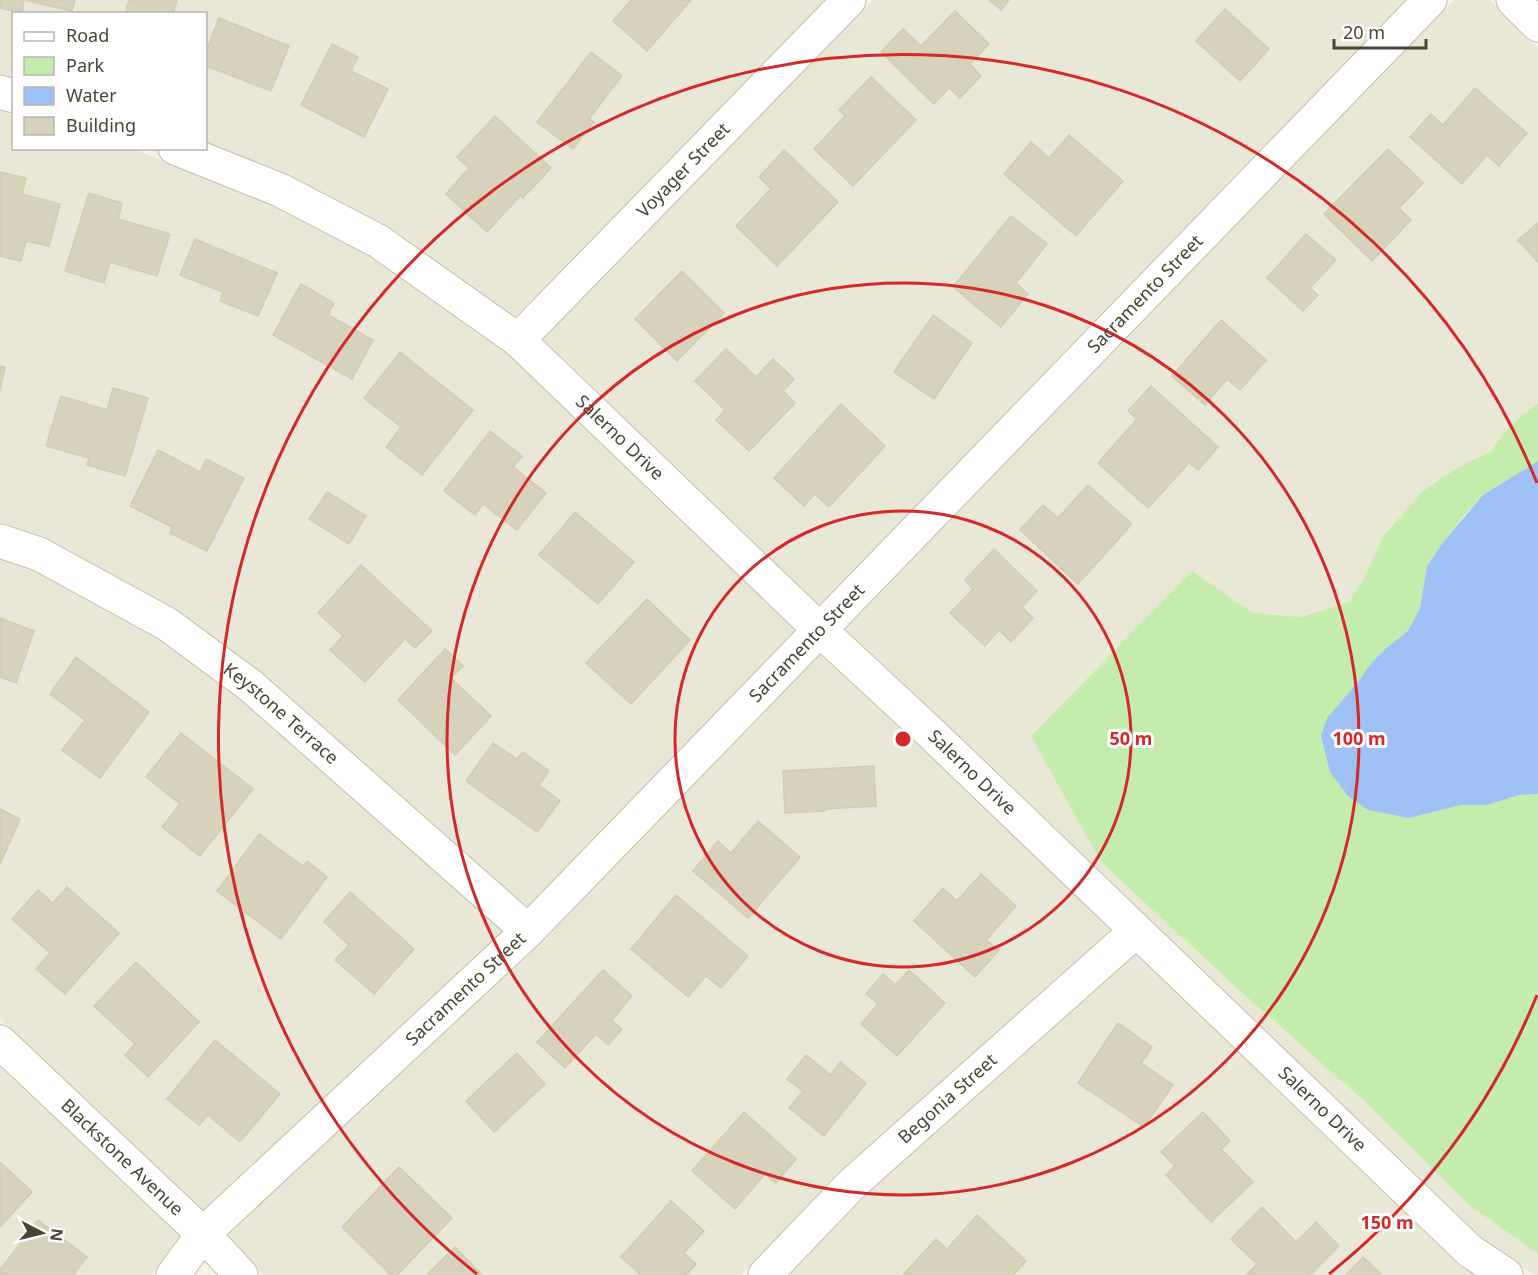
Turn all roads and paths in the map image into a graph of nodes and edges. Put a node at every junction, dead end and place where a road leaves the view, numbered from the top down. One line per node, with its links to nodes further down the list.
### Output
1 (849, 0): 6 (street, Voyager Street)
2 (1430, 0): 8 (street, Sacramento Street)
3 (1513, 0): 4 (street)
4 (1538, 25)
5 (180, 150): 6 (street, Salerno Drive)
6 (518, 340): 8 (street, Salerno Drive)
7 (0, 541): 9 (street, Keystone Terrace)
8 (820, 630): 9 (street, Sacramento Street); 10 (street, Salerno Drive)
9 (528, 931): 12 (street, Sacramento Street)
10 (1136, 932): 15 (street, Begonia Street); 16 (street, Salerno Drive)
11 (0, 1042): 12 (street, Blackstone Avenue)
12 (203, 1234): 13 (street, Sacramento Street); 14 (street, Blackstone Avenue)
13 (173, 1275)
14 (241, 1275)
15 (765, 1275)
16 (1506, 1275)

